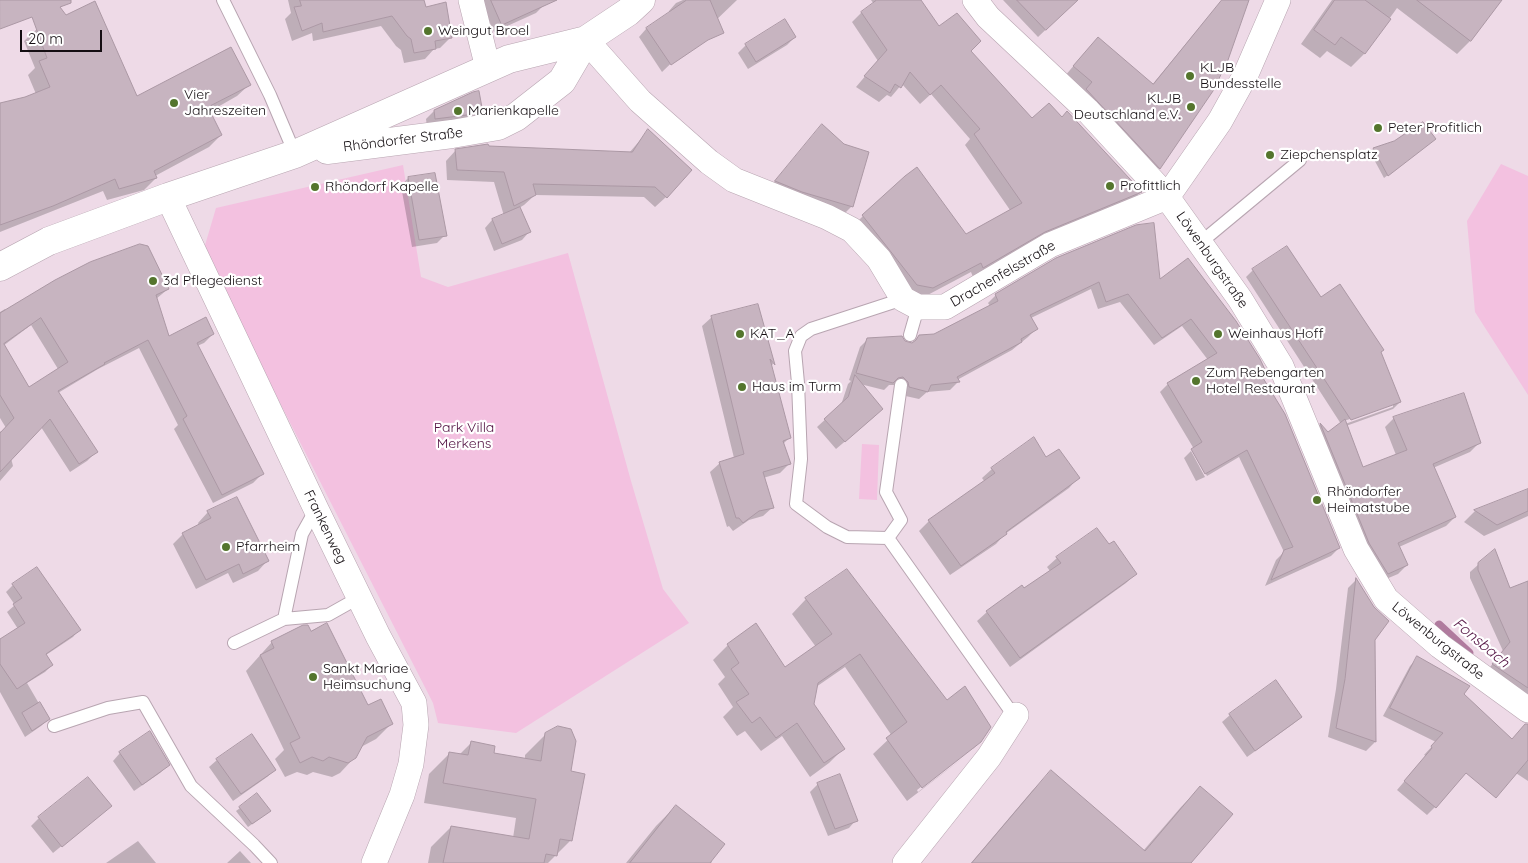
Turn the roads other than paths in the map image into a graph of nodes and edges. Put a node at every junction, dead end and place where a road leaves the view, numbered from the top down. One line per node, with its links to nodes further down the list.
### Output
1 (223, 0): 9 (lane)
2 (471, 0): 7 (street)
3 (641, 0): 6 (main road, Rhöndorfer Straße)
4 (975, 0): 12 (street, Löwenburgstraße)
5 (1278, 0): 12 (street)
6 (586, 40): 7 (main road, Rhöndorfer Straße); 8 (main road, Rhöndorfer Straße); 15 (street)
7 (499, 64): 8 (main road); 9 (main road, Rhöndorfer Straße)
8 (534, 102): 9 (main road, Rhöndorfer Straße)
9 (295, 154): 11 (main road, Rhöndorfer Straße)
10 (1300, 160): 13 (lane)
11 (168, 197): 14 (main road, Rhöndorfer Straße); 18 (street, Frankenweg)
12 (1167, 197): 13 (street, Löwenburgstraße); 15 (street, Drachenfelsstraße)
13 (1200, 243): 23 (street, Löwenburgstraße)
14 (0, 267)
15 (911, 303): 16 (lane); 19 (lane)
16 (910, 335)
17 (901, 385): 19 (lane)
18 (316, 509): 20 (street, Frankenweg); 21 (lane)
19 (888, 538): 24 (lane)
20 (360, 597): 21 (lane); 27 (street, Frankenweg)
21 (284, 619): 22 (lane)
22 (234, 643)
23 (1528, 710)
24 (1016, 715): 28 (street)
25 (54, 726): 26 (lane)
26 (271, 863)
27 (374, 863)
28 (905, 863)

